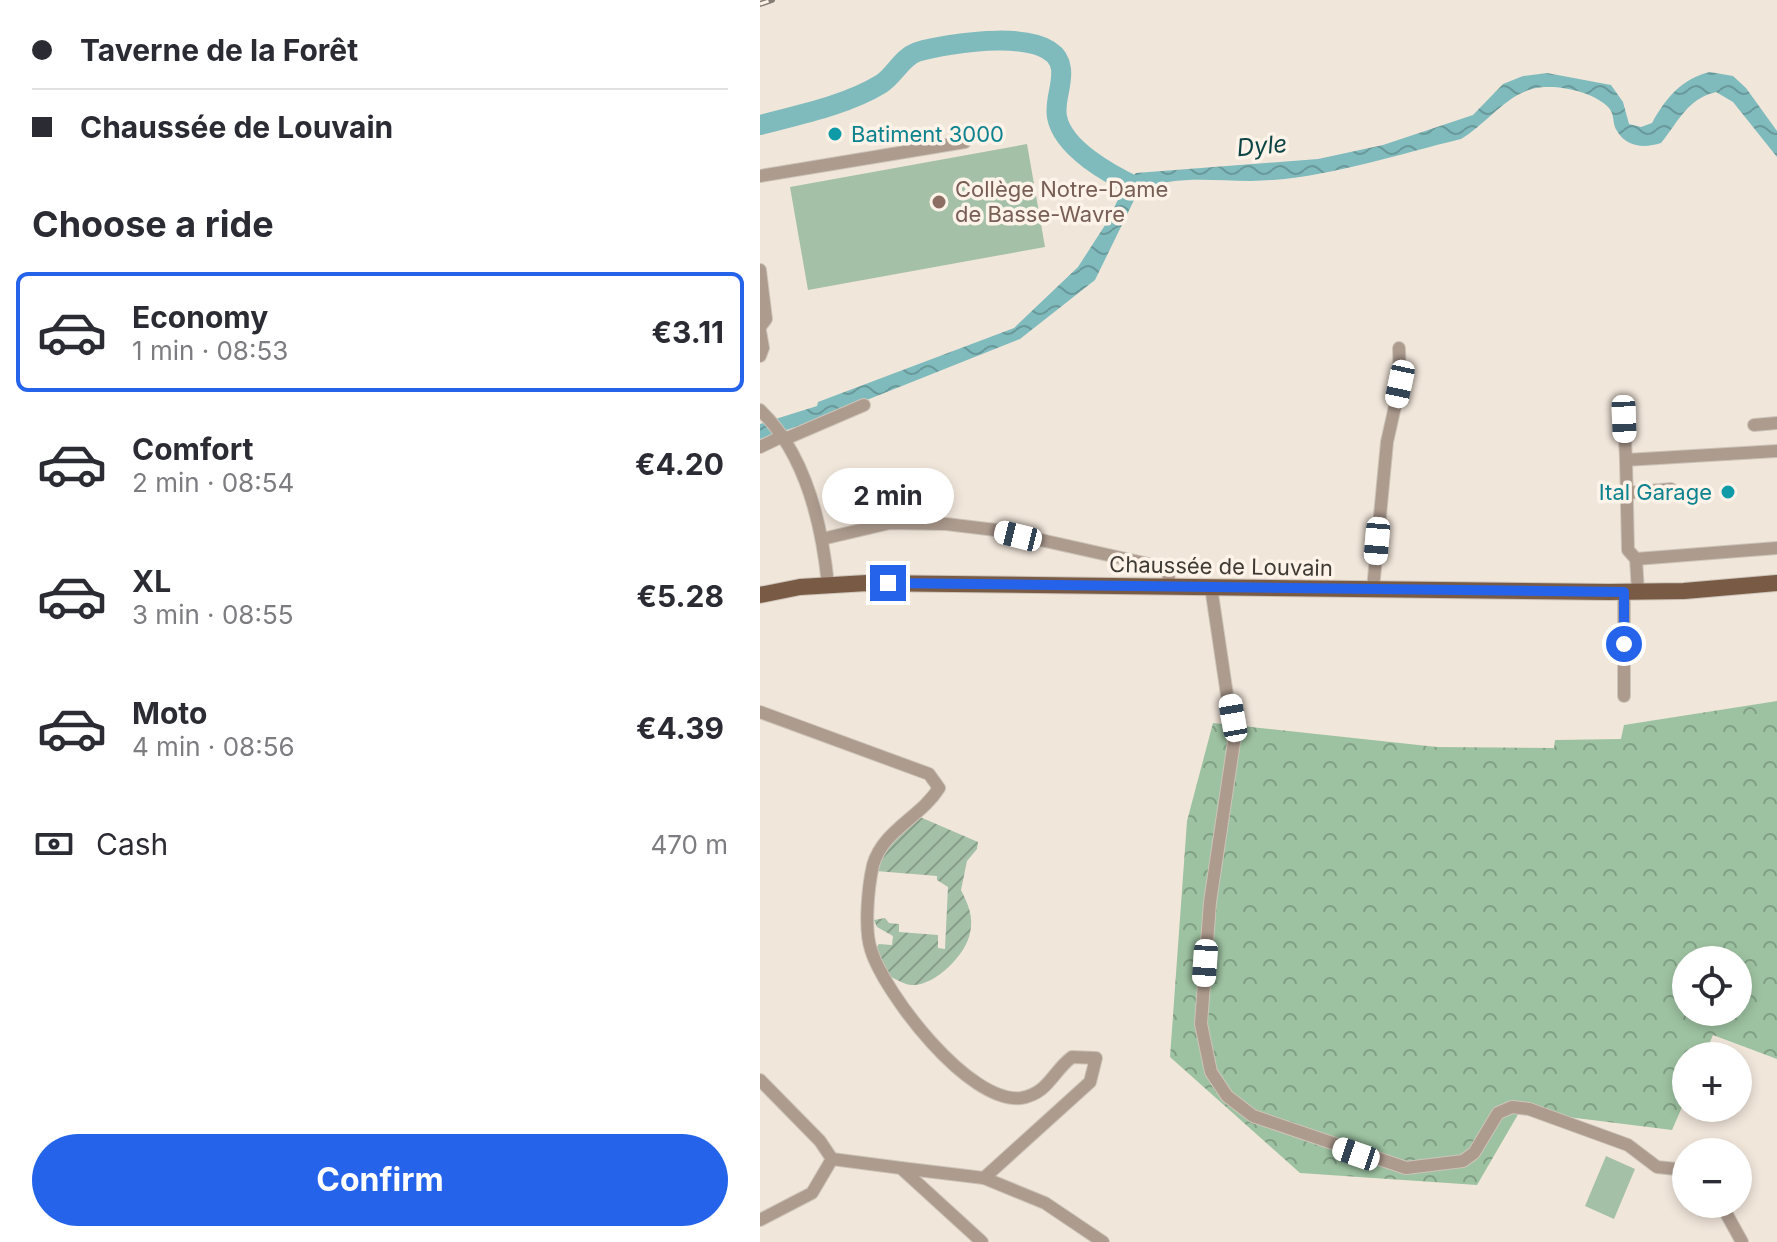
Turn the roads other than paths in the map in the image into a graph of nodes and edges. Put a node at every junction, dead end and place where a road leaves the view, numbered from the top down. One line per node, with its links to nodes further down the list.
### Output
1 (965, 142): 2 (street)
2 (760, 176)
3 (760, 270): 4 (street)
4 (760, 329): 6 (street)
5 (1399, 348): 25 (street)
6 (760, 356)
7 (864, 405): 12 (street)
8 (764, 414): 12 (street)
9 (1624, 419): 15 (street)
10 (1777, 423): 11 (street)
11 (1754, 425)
12 (782, 436): 13 (street); 18 (street)
13 (760, 447)
14 (1777, 451): 15 (street)
15 (1626, 460): 17 (street)
16 (1671, 489): 17 (street)
17 (1626, 493): 20 (street)
18 (822, 539): 22 (street); 23 (street)
19 (1777, 548): 20 (street)
20 (1636, 559): 26 (street)
21 (1777, 583): 26 (main road, Chaussée de Louvain)
22 (828, 585): 23 (main road, Chaussée de Louvain); 27 (main road, Chaussée de Louvain)
23 (1170, 587): 24 (main road, Chaussée de Louvain)
24 (1211, 587): 25 (main road, Chaussée de Louvain); 33 (street)
25 (1373, 589): 26 (main road, Chaussée de Louvain)
26 (1631, 592): 28 (street)
27 (760, 595)
28 (1624, 696)
29 (760, 712): 34 (street)
30 (760, 1080): 31 (street)
31 (832, 1159): 32 (street); 36 (street)
32 (901, 1168): 34 (street); 37 (street)
33 (1672, 1169)
34 (984, 1178): 38 (street)
35 (1729, 1218): 39 (street)
36 (760, 1220)
37 (982, 1242)
38 (1103, 1242)
39 (1742, 1242)

